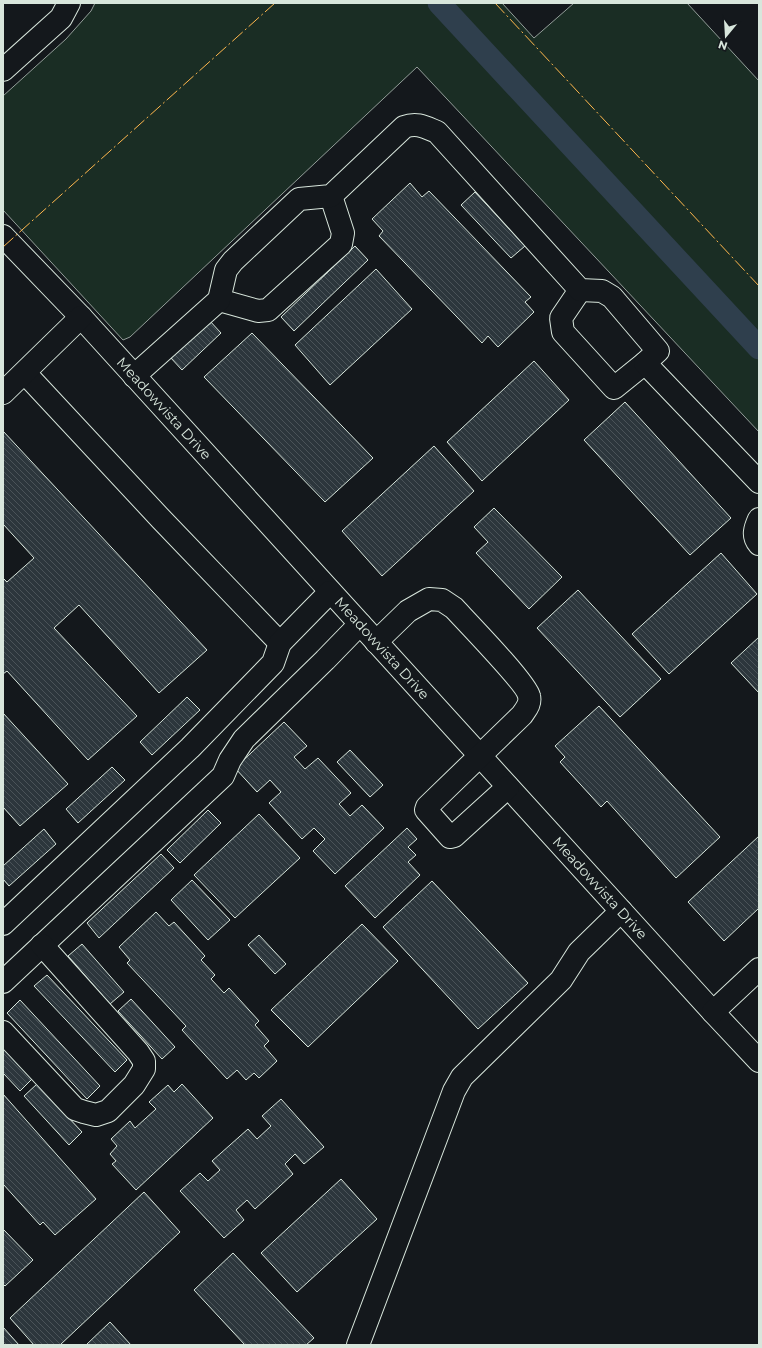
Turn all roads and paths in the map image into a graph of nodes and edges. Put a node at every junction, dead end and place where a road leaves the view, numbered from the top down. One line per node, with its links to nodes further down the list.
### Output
1 (69, 3): 2 (street)
2 (3, 70)
3 (331, 196): 5 (street); 6 (street); 6 (street)
4 (3, 236): 7 (street, Meadowvista Drive)
5 (580, 290): 8 (street); 8 (street)
6 (219, 300): 10 (street)
7 (81, 317): 9 (street); 10 (street, Meadowvista Drive)
8 (645, 363): 12 (street)
9 (25, 373): 11 (street); 18 (street)
10 (134, 376): 15 (street, Meadowvista Drive)
11 (3, 393)
12 (759, 482)
13 (759, 519): 14 (street)
14 (759, 544)
15 (330, 592): 16 (street, Meadowvista Drive); 18 (street)
16 (360, 624): 17 (street, Meadowvista Drive); 23 (street)
17 (376, 642): 19 (street, Meadowvista Drive); 19 (street)
18 (280, 643): 22 (street)
19 (480, 756): 20 (street, Meadowvista Drive); 20 (street)
20 (508, 786): 21 (street, Meadowvista Drive)
21 (621, 911): 26 (street, Meadowvista Drive); 29 (street)
22 (3, 924)
23 (42, 945): 25 (street); 27 (street)
24 (759, 968): 26 (street)
25 (3, 982)
26 (713, 1012): 28 (street, Meadowvista Drive)
27 (3, 1032)
28 (755, 1049)
29 (358, 1345)

